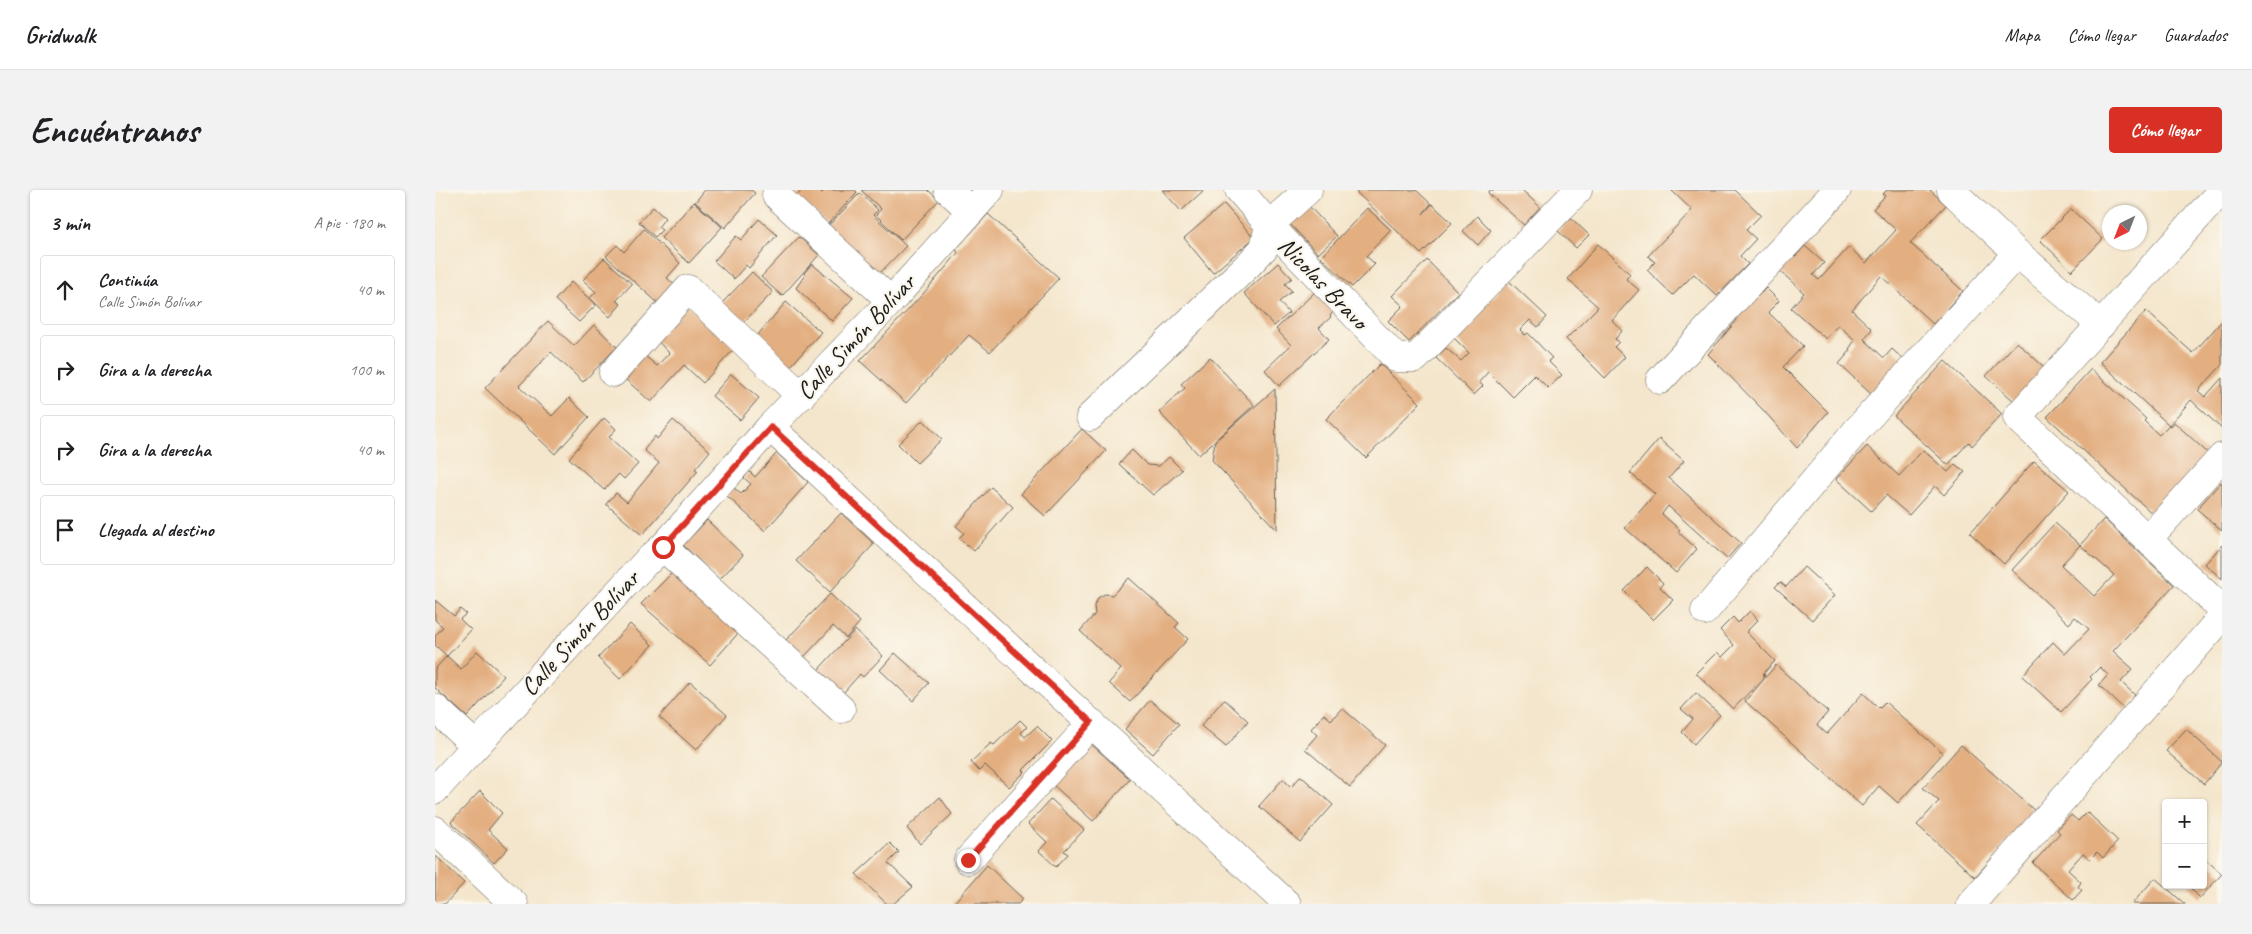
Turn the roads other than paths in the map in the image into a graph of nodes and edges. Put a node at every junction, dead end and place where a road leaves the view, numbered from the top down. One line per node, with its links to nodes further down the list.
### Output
1 (948, 190): 10 (street)
2 (990, 190): 10 (street, Calle Simón Bolívar)
3 (1239, 190): 11 (street, Nicolas Bravo)
4 (1308, 190): 11 (street)
5 (1578, 190): 11 (street, Nicolas Bravo)
6 (1837, 190): 16 (street)
7 (1951, 190): 12 (street)
8 (2221, 190): 14 (street)
9 (776, 195): 13 (street)
10 (971, 211): 13 (street, Calle Simón Bolívar)
11 (1269, 226): 18 (street)
12 (2017, 253): 14 (street); 24 (street)
13 (891, 301): 17 (street, Calle Simón Bolívar)
14 (2101, 326): 21 (street)
15 (613, 373): 17 (street)
16 (1660, 380)
17 (801, 396): 19 (street, Calle Simón Bolívar)
18 (1090, 417)
19 (771, 427): 22 (street, Calle Simón Bolívar); 28 (street)
20 (2222, 457): 21 (street)
21 (2148, 539): 23 (street)
22 (663, 547): 27 (street); 29 (street, Calle Simón Bolívar)
23 (2222, 610)
24 (1705, 611)
25 (2222, 617): 35 (street)
26 (435, 708): 29 (street)
27 (841, 710)
28 (1091, 722): 32 (street); 34 (street)
29 (475, 746): 30 (street, Calle Simón Bolívar)
30 (435, 790)
31 (435, 830): 33 (street)
32 (968, 860)
33 (514, 904)
34 (1287, 904)
35 (1971, 904)

